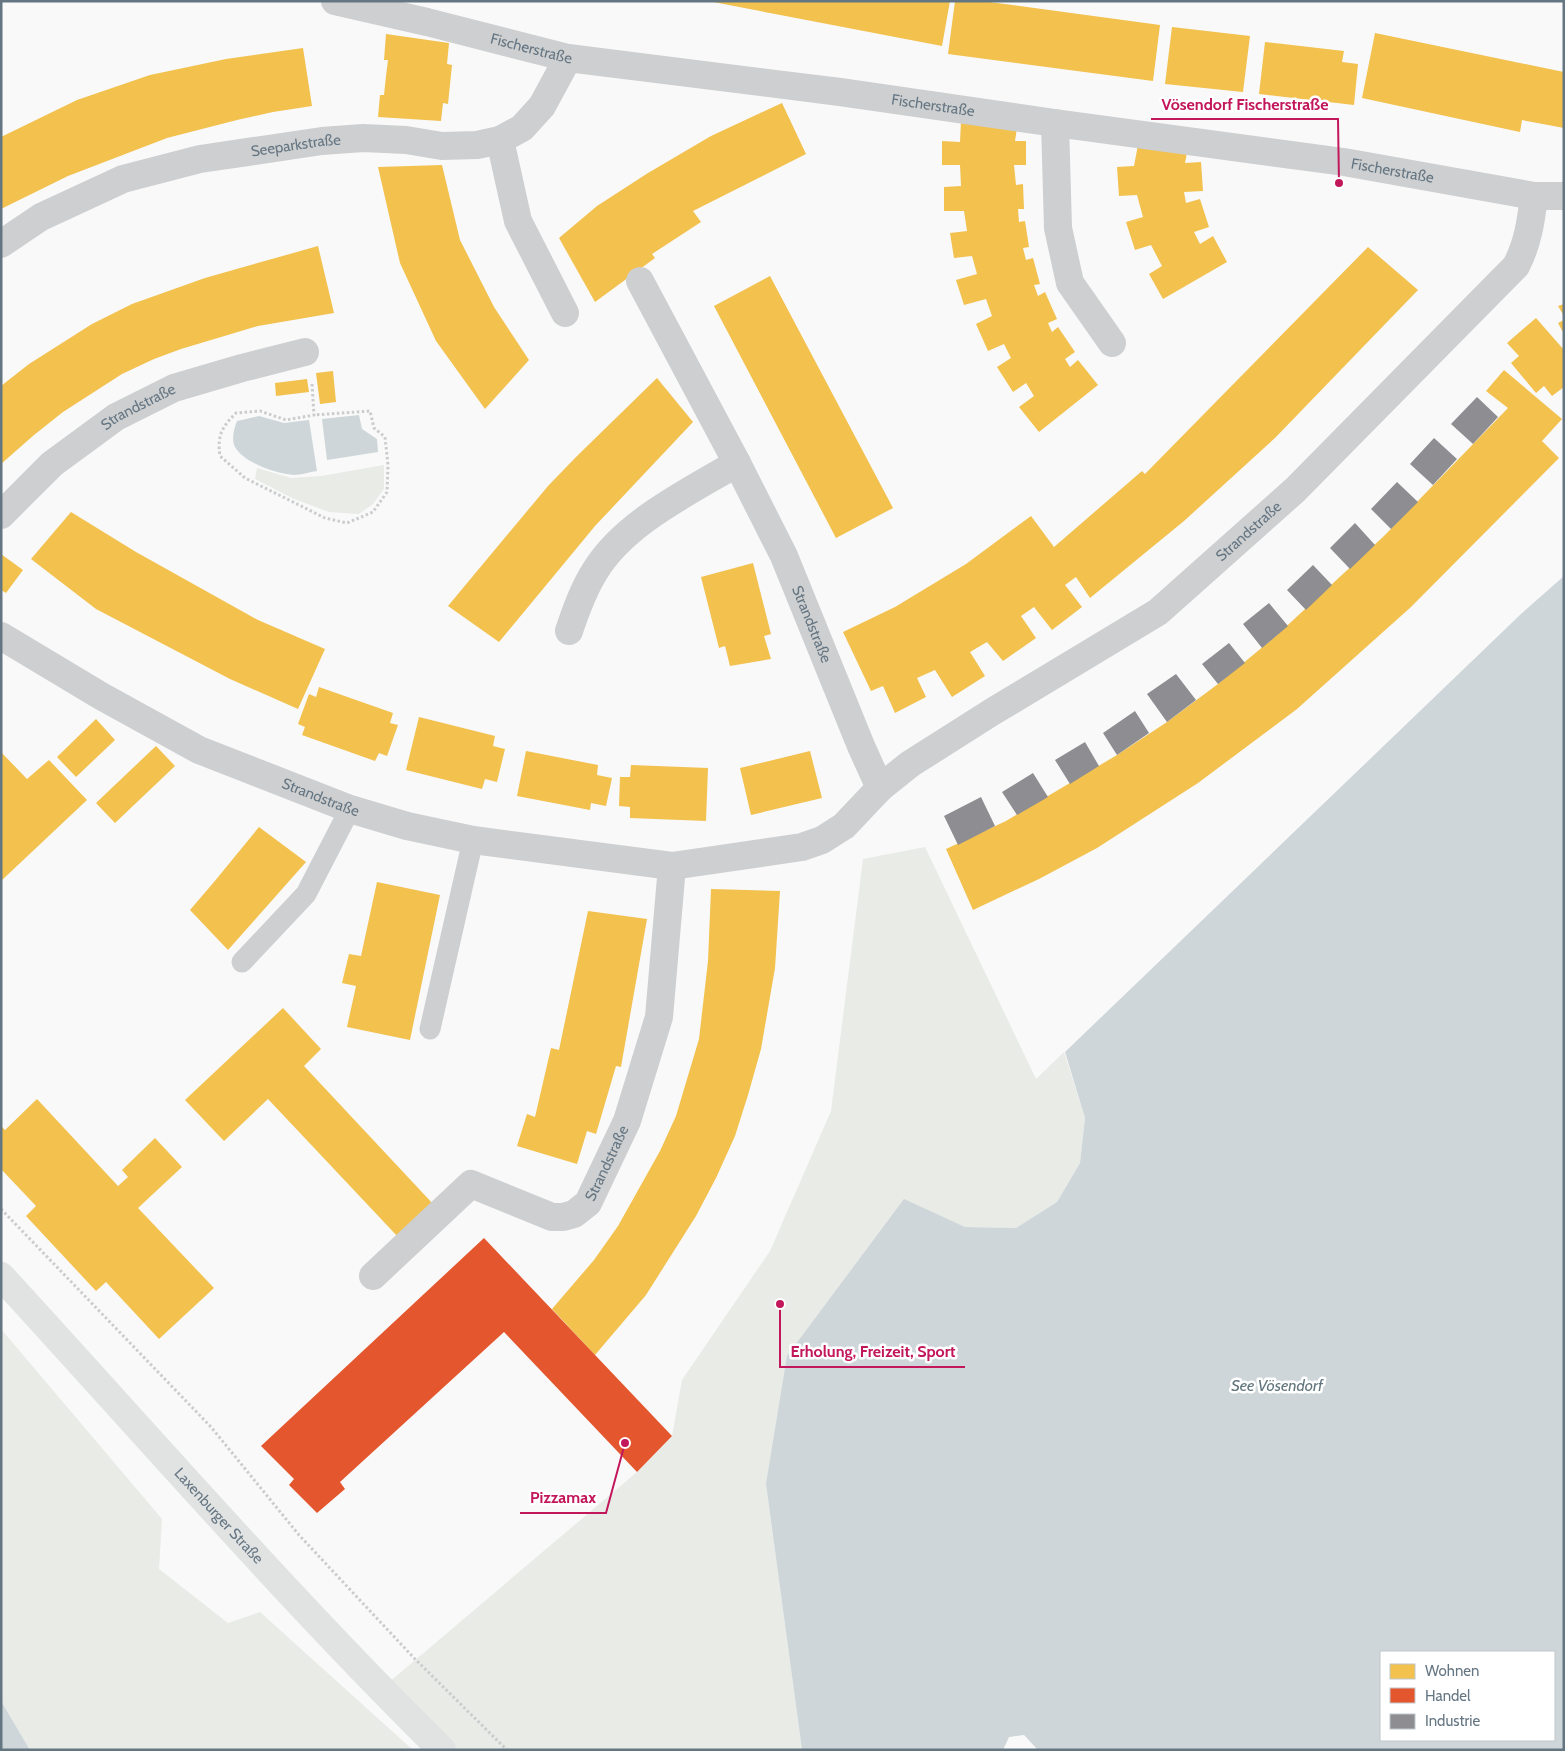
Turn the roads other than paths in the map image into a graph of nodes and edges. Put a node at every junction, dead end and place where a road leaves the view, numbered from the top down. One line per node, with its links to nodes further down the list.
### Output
1 (335, 1): 2 (street, Fischerstraße)
2 (568, 58): 3 (street, Fischerstraße); 4 (street, Seeparkstraße)
3 (1055, 123): 5 (street, Fischerstraße); 10 (street)
4 (500, 140): 7 (street, Seeparkstraße); 9 (street)
5 (1534, 196): 6 (street, Fischerstraße); 16 (street, Strandstraße)
6 (1564, 196)
7 (1, 244)
8 (640, 281): 12 (street, Strandstraße)
9 (565, 313)
10 (1112, 343)
11 (306, 352): 13 (street, Strandstraße)
12 (737, 462): 14 (street); 16 (street, Strandstraße)
13 (1, 515)
14 (569, 631)
15 (1, 636): 17 (street, Strandstraße)
16 (880, 788): 19 (street, Strandstraße)
17 (350, 809): 18 (street, Strandstraße); 20 (lane)
18 (473, 840): 19 (street, Strandstraße); 21 (lane)
19 (672, 866): 23 (street, Strandstraße)
20 (242, 962)
21 (430, 1029)
22 (1, 1276): 24 (main road, Laxenburger Straße)
23 (373, 1276)
24 (442, 1750)

